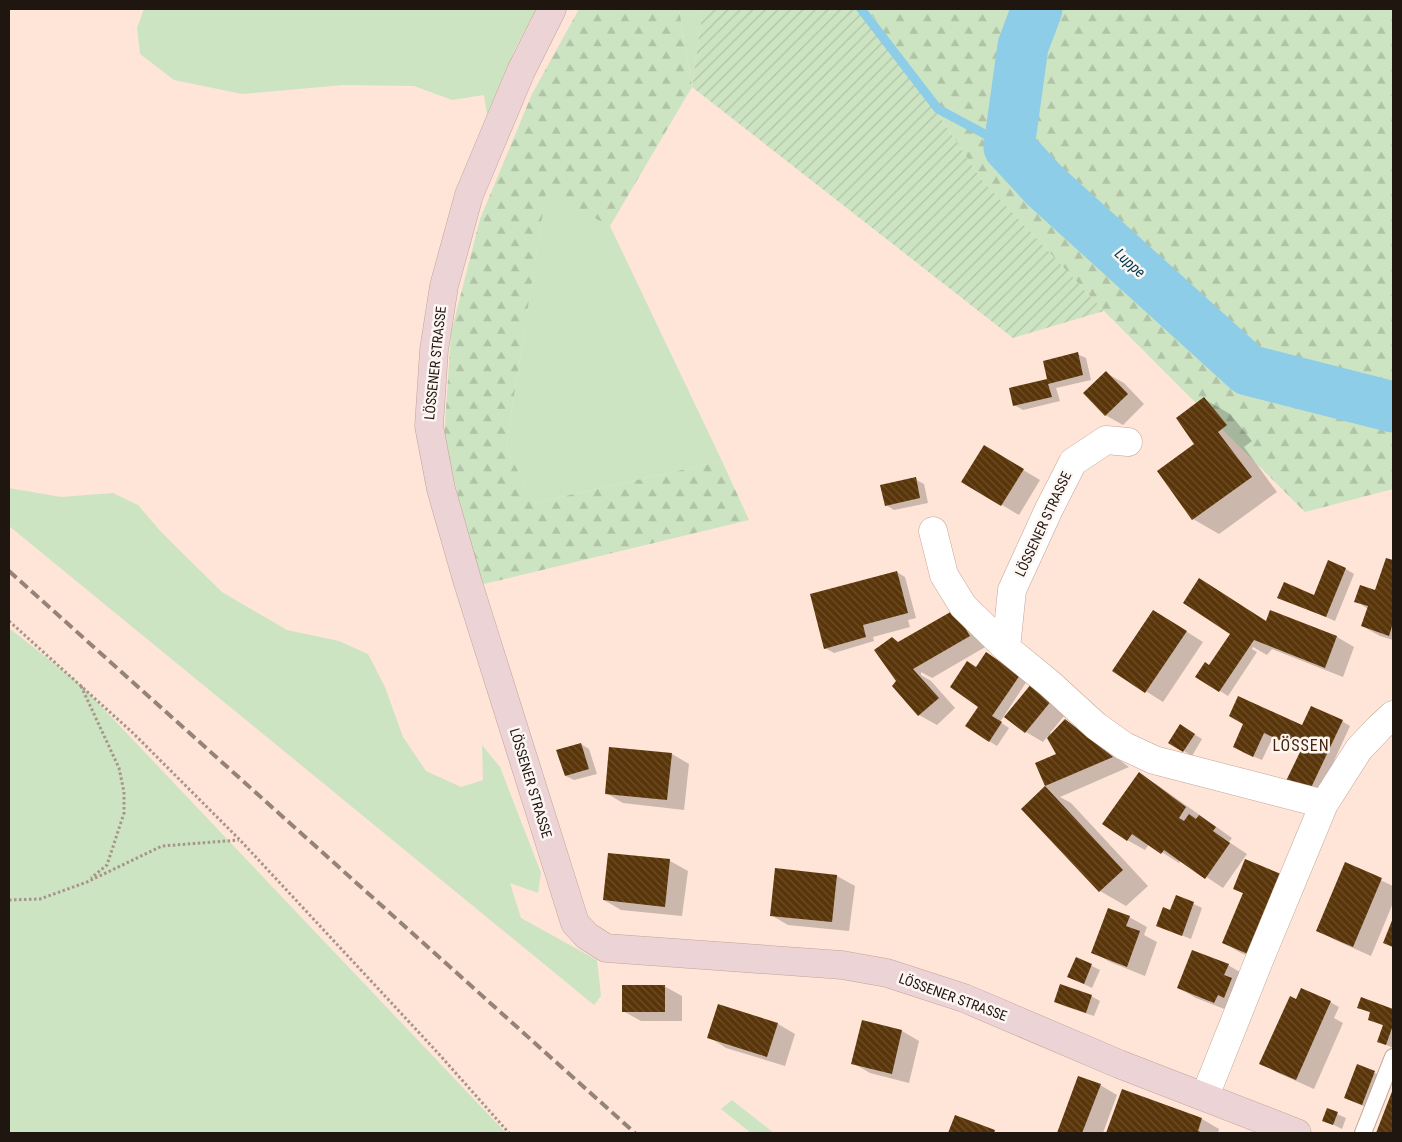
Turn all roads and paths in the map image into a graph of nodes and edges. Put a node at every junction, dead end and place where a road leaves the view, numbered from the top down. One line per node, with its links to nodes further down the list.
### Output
1 (552, 9): 13 (street, LÖSSENER STRASSE)
2 (1128, 442): 5 (street, LÖSSENER STRASSE)
3 (933, 532): 5 (street)
4 (9, 621): 6 (path)
5 (1006, 648): 8 (street)
6 (80, 684): 9 (path); 10 (path)
7 (1393, 715): 8 (street)
8 (1324, 804): 13 (street)
9 (240, 840): 10 (path); 14 (path)
10 (87, 882): 11 (path)
11 (9, 900)
12 (1393, 1057): 16 (lane)
13 (1205, 1096): 15 (street, LÖSSENER STRASSE)
14 (508, 1133)
15 (1297, 1133)
16 (1363, 1133)

